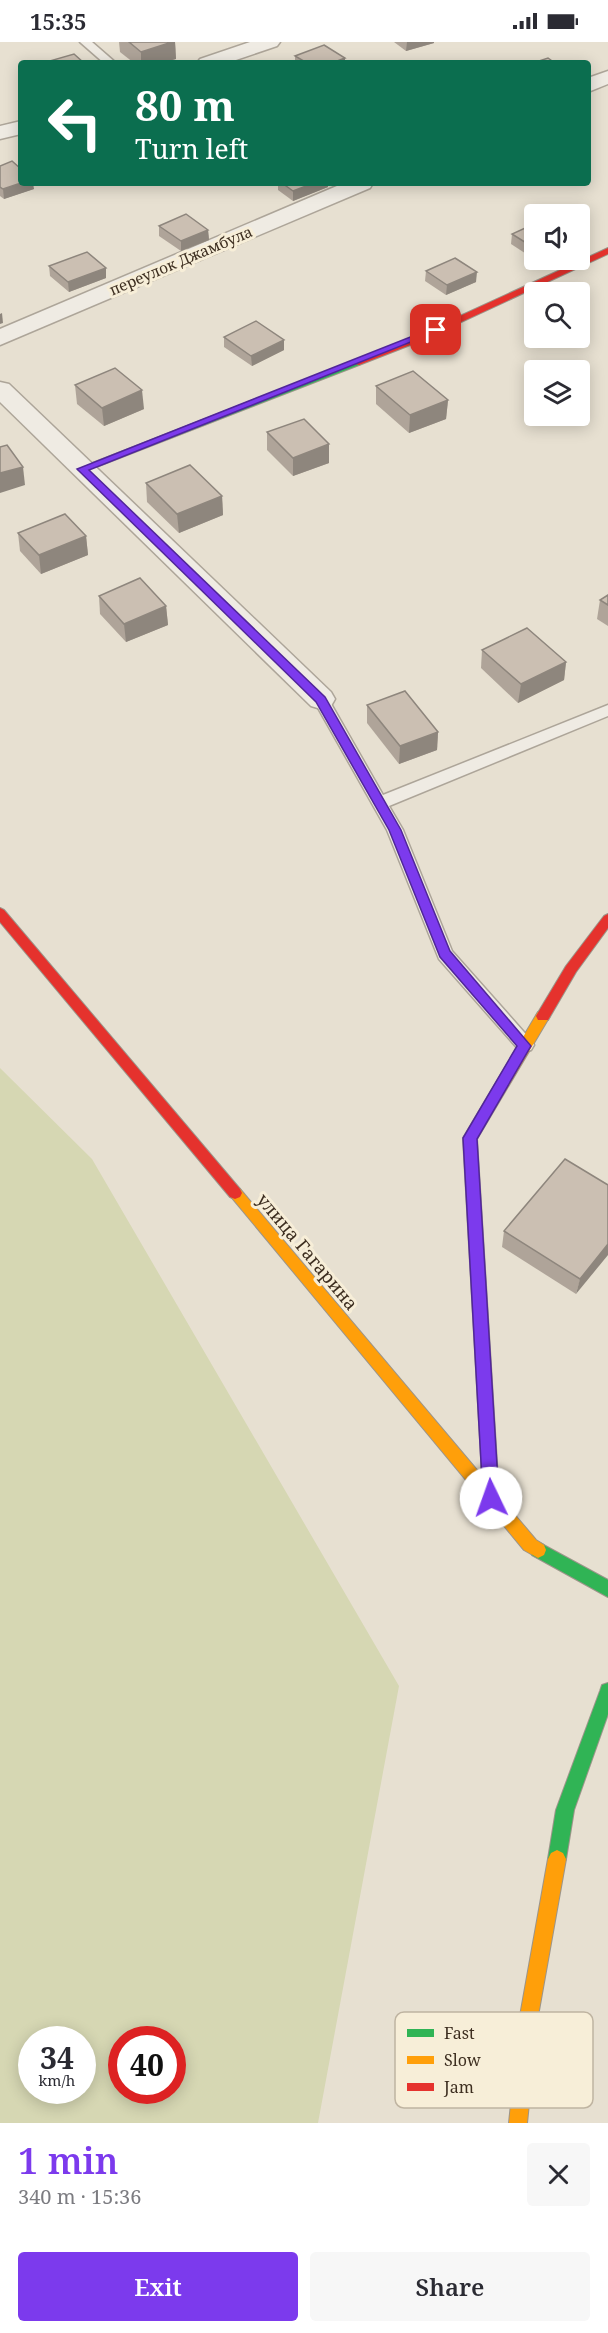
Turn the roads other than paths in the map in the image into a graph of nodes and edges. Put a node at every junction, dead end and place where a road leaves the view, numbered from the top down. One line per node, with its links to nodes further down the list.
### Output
1 (85, 42): 3 (lane)
2 (270, 42): 4 (street)
3 (107, 60)
4 (216, 60)
5 (608, 77): 6 (street)
6 (591, 85)
7 (18, 128): 8 (street)
8 (0, 133)
9 (355, 186): 11 (street, переулок Джамбула)
10 (608, 251): 13 (street)
11 (0, 338)
12 (0, 389): 13 (street)
13 (82, 469): 14 (street)
14 (321, 699): 16 (lane)
15 (608, 710): 16 (lane)
16 (380, 803): 19 (lane)
17 (0, 914): 20 (street, улица Гагарина)
18 (608, 919): 19 (street)
19 (525, 1046): 20 (street)
20 (491, 1498): 21 (street, улица Гагарина)
21 (608, 1589)
22 (608, 1692): 23 (street)
23 (531, 2012)
24 (520, 2108): 25 (street)
25 (518, 2123)

